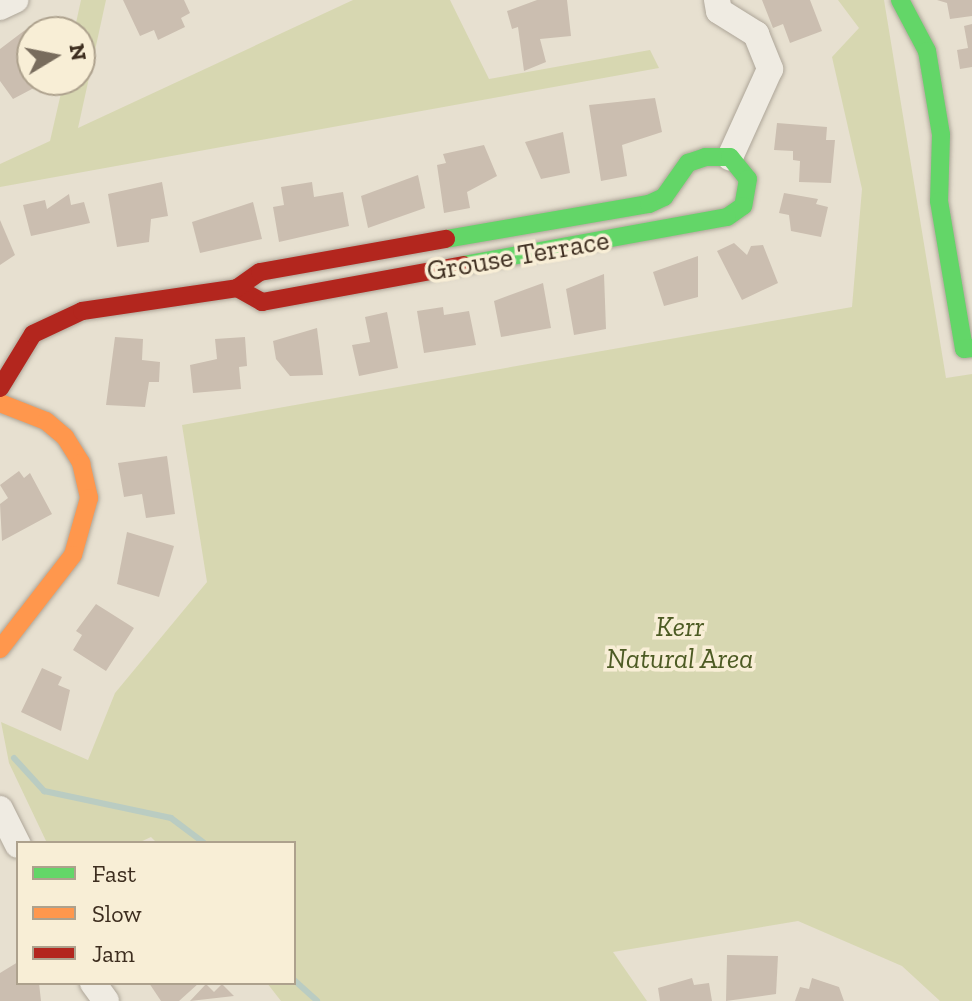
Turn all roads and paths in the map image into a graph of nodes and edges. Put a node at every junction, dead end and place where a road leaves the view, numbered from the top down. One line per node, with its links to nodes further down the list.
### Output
1 (15, 0): 4 (street)
2 (717, 0): 5 (street)
3 (900, 0): 7 (street)
4 (0, 7)
5 (730, 157): 6 (street, Grouse Terrace); 6 (street, Grouse Terrace)
6 (237, 288): 8 (street, Grouse Terrace)
7 (968, 348)
8 (0, 388)
9 (0, 403): 10 (street)
10 (0, 649)
11 (0, 809): 12 (street)
12 (16, 841)

